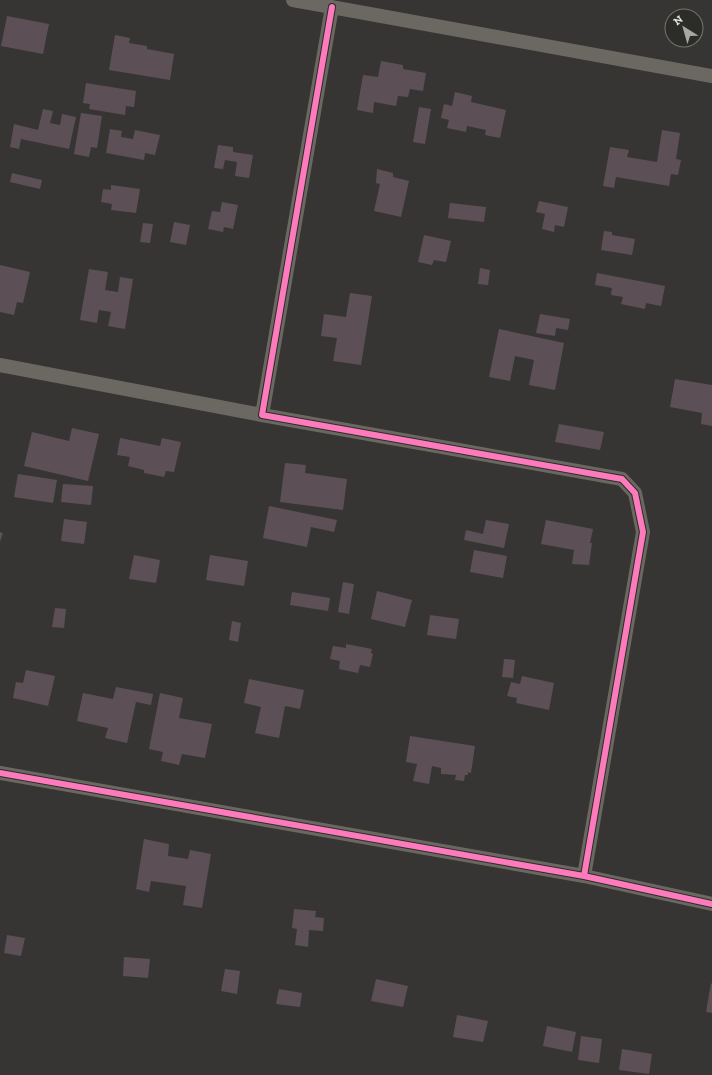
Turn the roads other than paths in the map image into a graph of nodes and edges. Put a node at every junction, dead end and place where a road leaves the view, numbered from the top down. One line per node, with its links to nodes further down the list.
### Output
1 (293, 0): 2 (street)
2 (332, 7): 3 (street); 5 (street)
3 (712, 76)
4 (0, 365): 5 (street)
5 (262, 415): 7 (street)
6 (0, 774): 7 (street)
7 (584, 876): 8 (street)
8 (712, 904)

